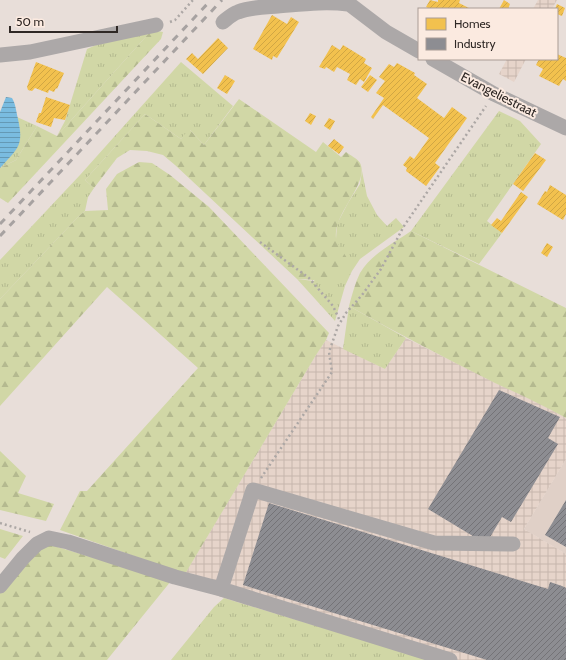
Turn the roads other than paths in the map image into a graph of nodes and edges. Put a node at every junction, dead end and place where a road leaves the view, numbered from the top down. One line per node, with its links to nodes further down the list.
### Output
1 (346, 2): 2 (street); 4 (street)
2 (223, 22)
3 (156, 25): 5 (street)
4 (418, 50)
5 (0, 55)
6 (435, 60): 7 (street, Evangeliestraat)
7 (566, 128)
8 (513, 544): 10 (street)
9 (0, 586): 10 (street)
10 (221, 589): 11 (street)
11 (450, 660)

